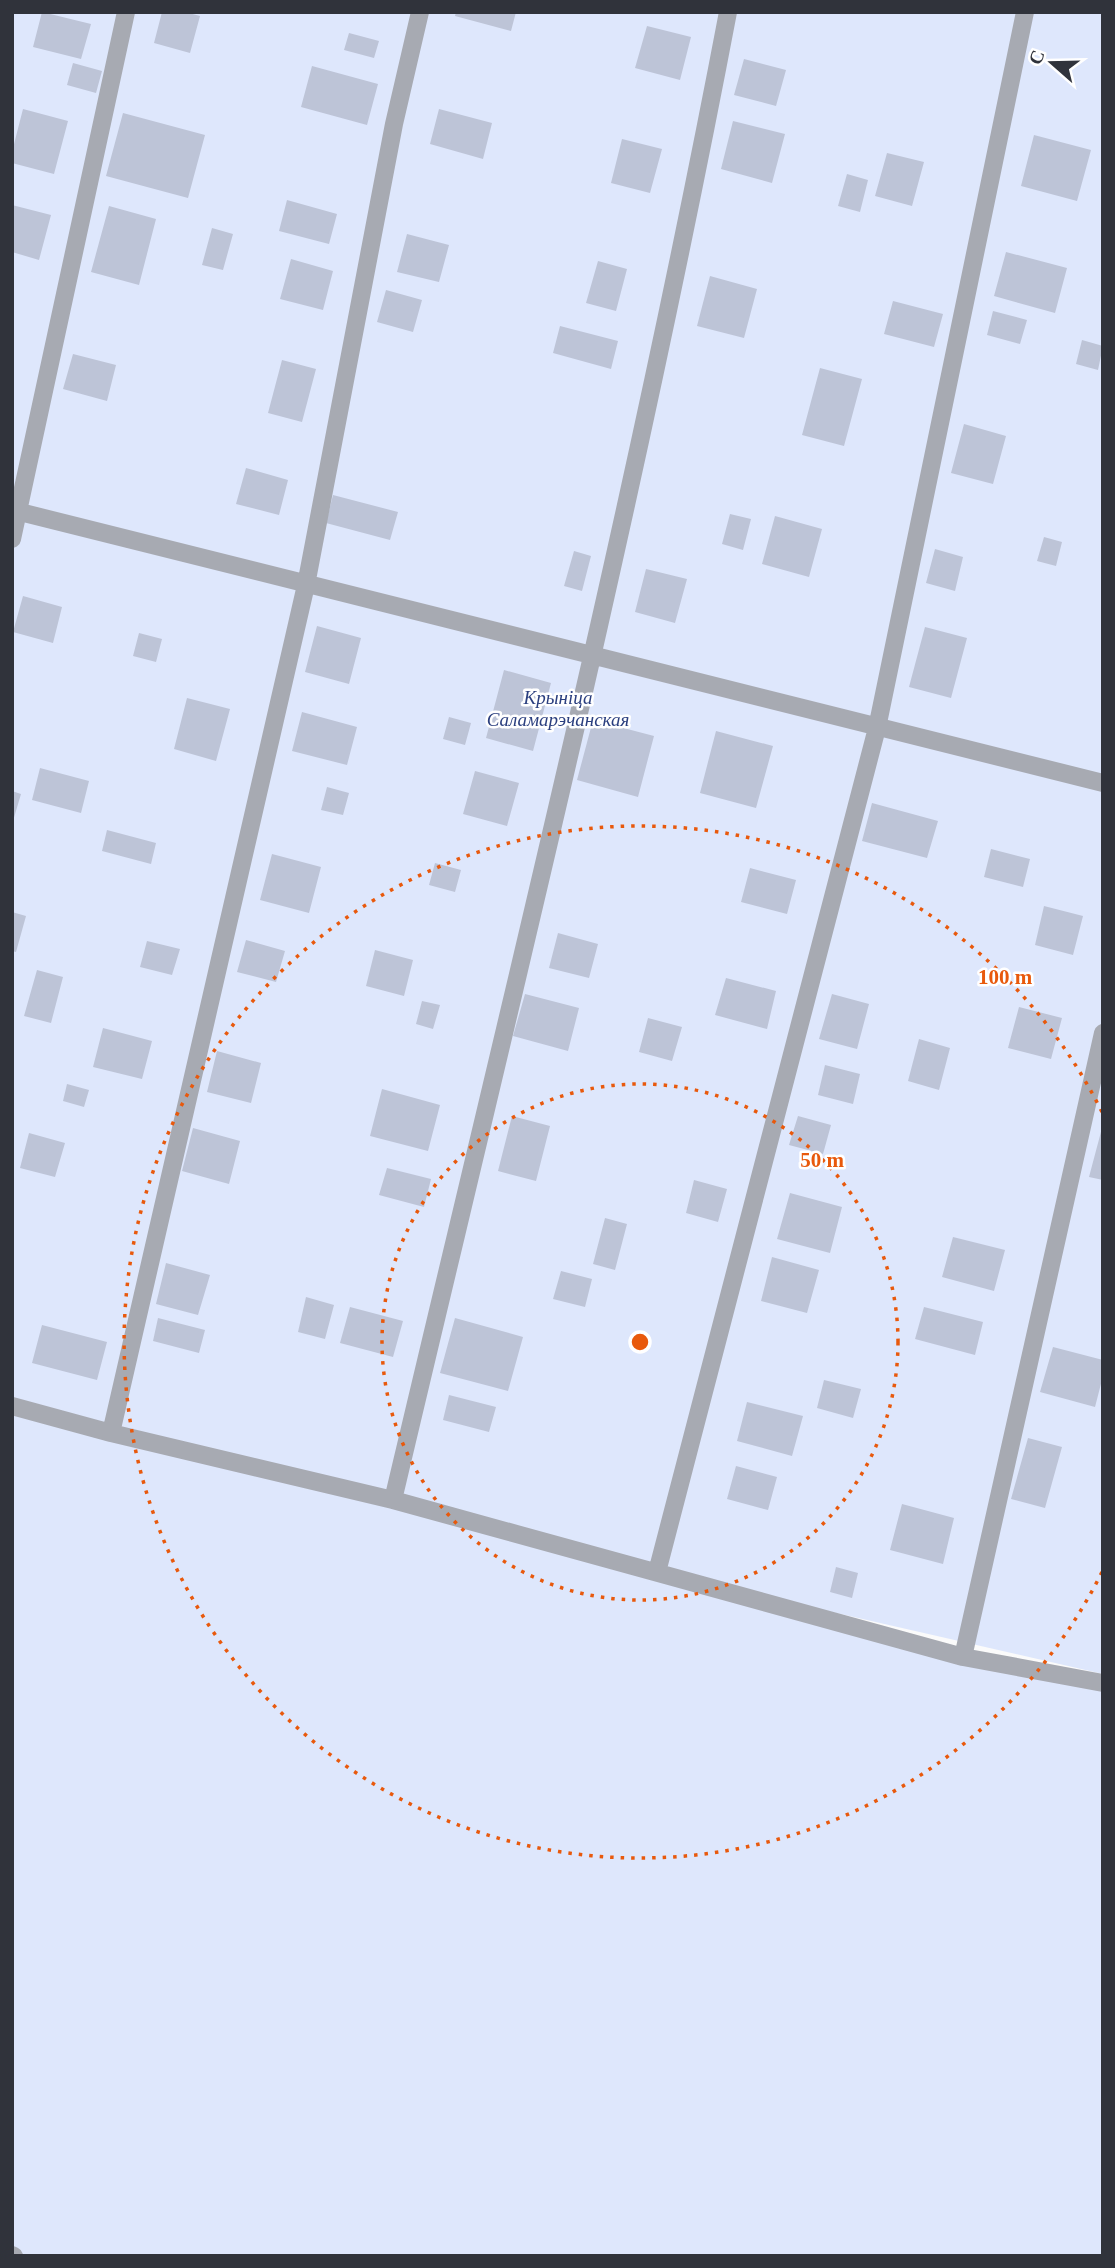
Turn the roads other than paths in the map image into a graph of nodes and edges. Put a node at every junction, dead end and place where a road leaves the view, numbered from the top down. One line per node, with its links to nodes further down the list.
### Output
1 (126, 12): 5 (lane)
2 (420, 12): 7 (lane)
3 (728, 12): 8 (lane)
4 (1025, 12): 9 (lane)
5 (15, 510): 6 (lane); 7 (lane)
6 (12, 539)
7 (306, 585): 8 (lane); 13 (lane)
8 (593, 655): 9 (lane); 14 (lane)
9 (877, 727): 10 (lane); 15 (lane)
10 (1103, 783)
11 (1103, 1033): 16 (lane)
12 (12, 1406): 13 (lane)
13 (111, 1433): 14 (lane)
14 (393, 1500): 15 (lane)
15 (657, 1572): 16 (lane)
16 (962, 1657): 17 (lane)
17 (1103, 1683)

